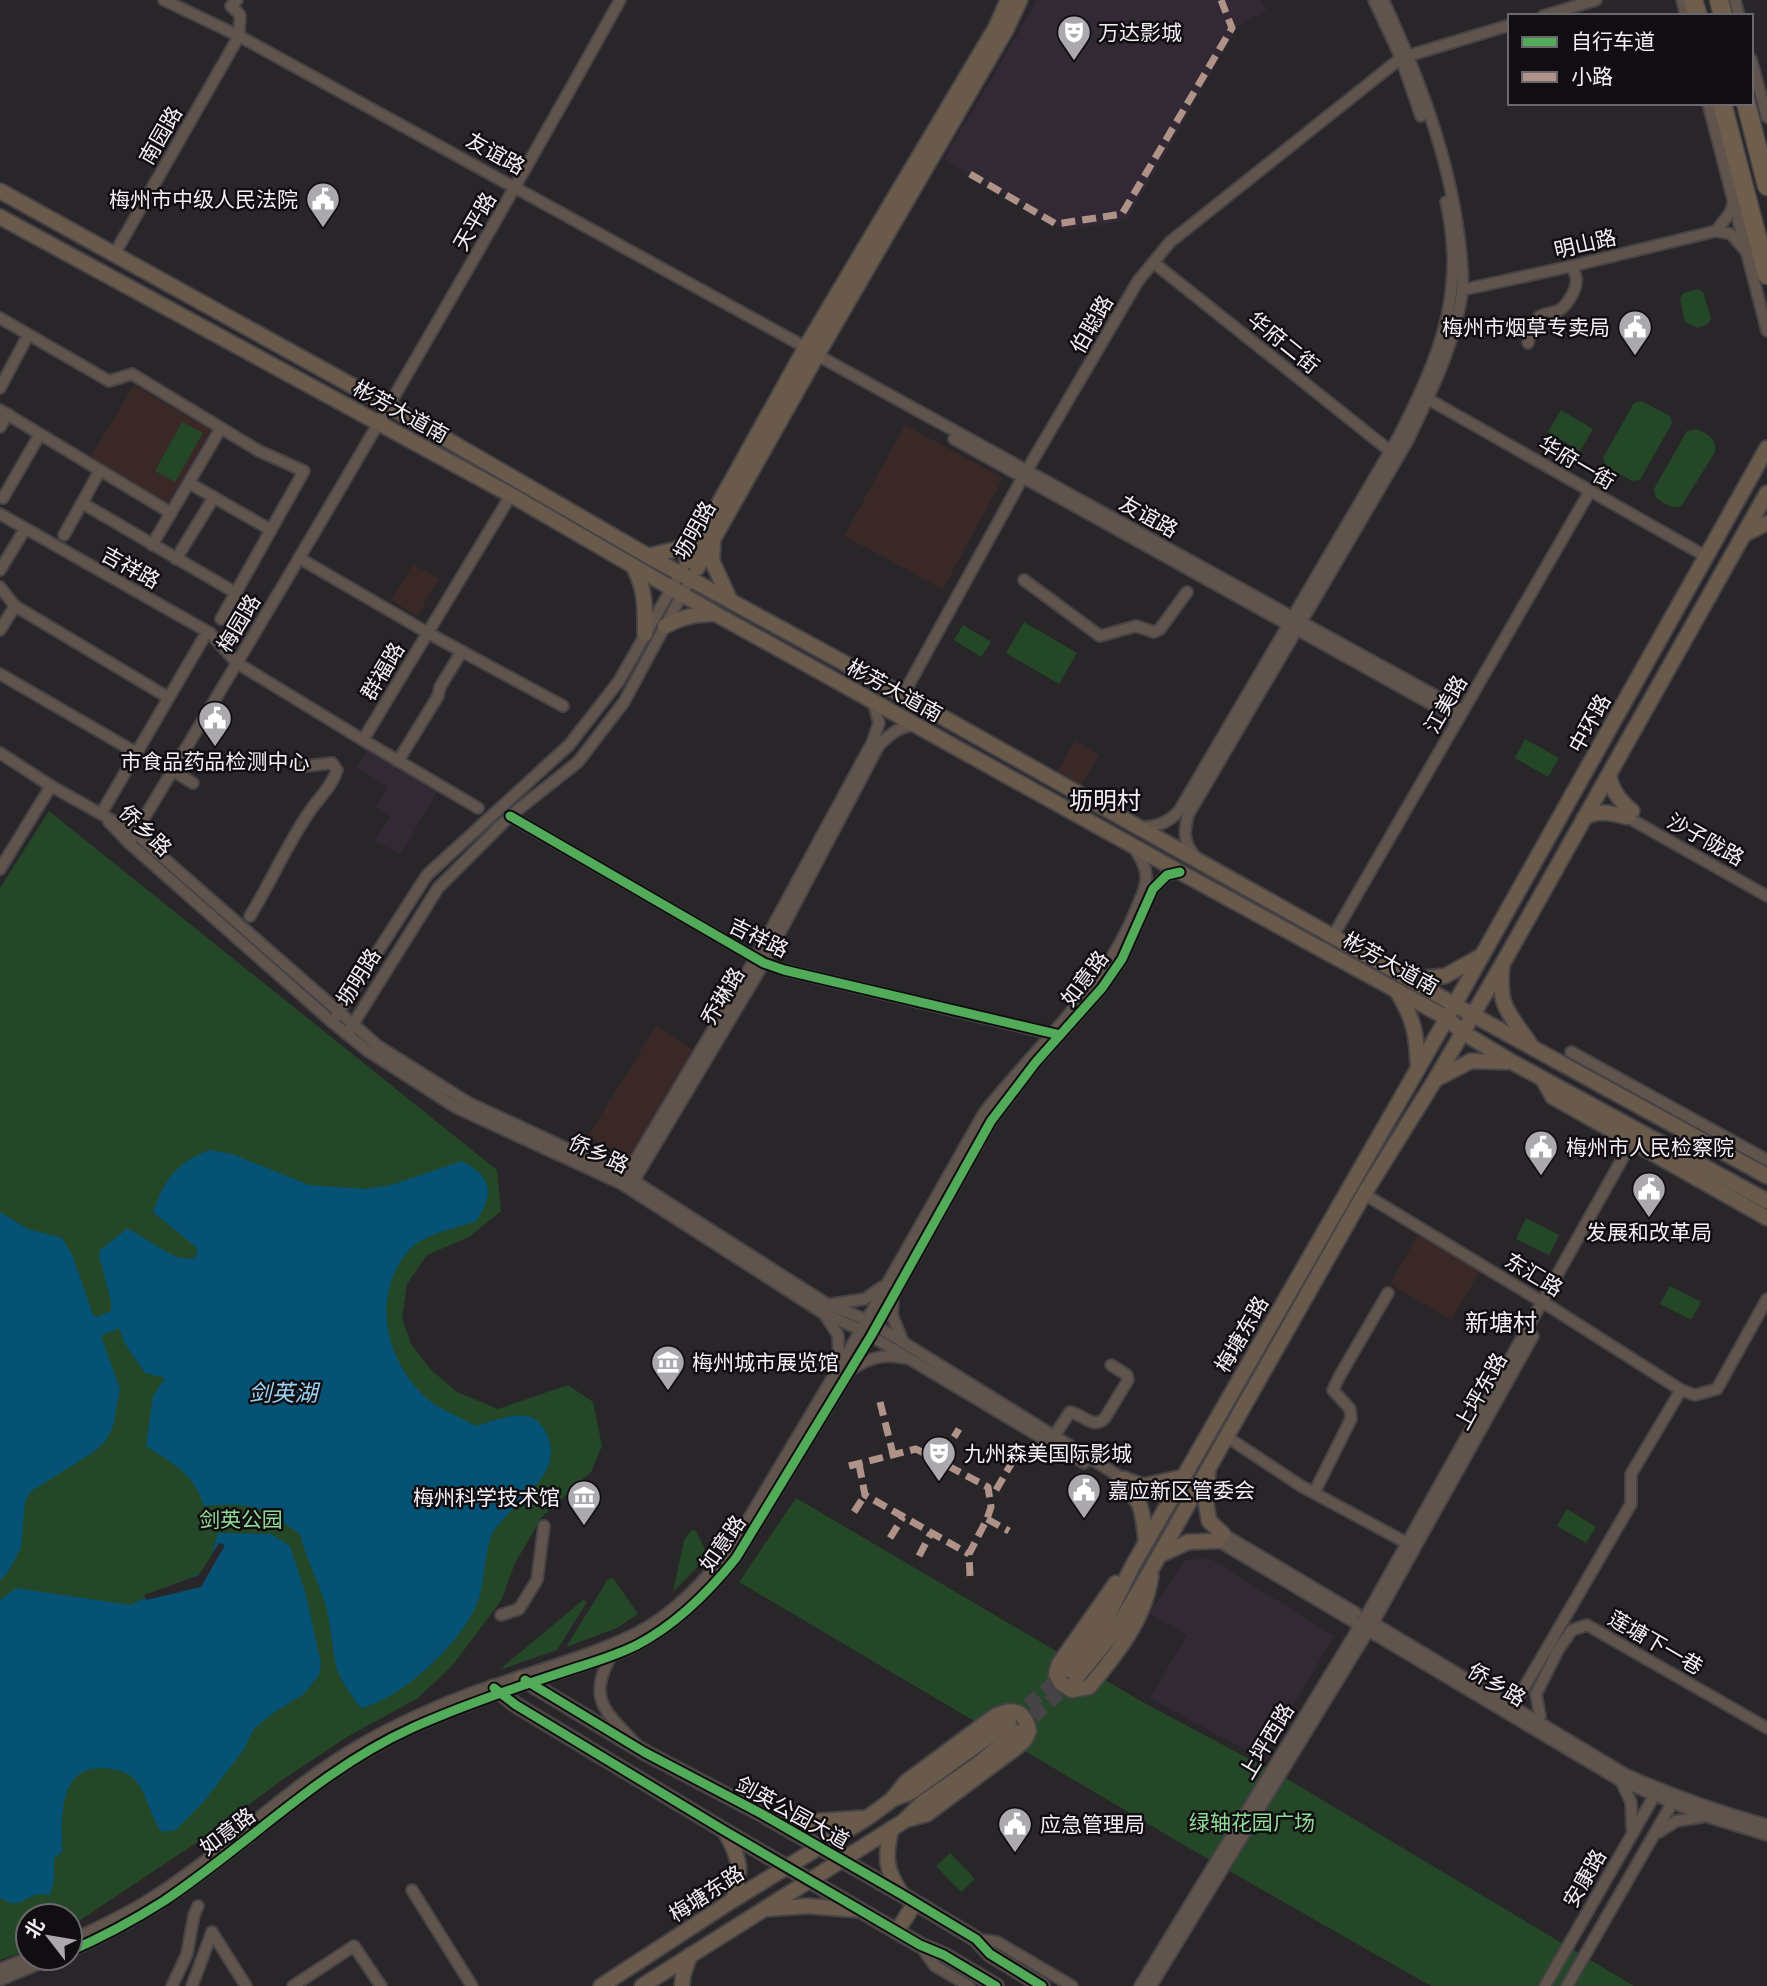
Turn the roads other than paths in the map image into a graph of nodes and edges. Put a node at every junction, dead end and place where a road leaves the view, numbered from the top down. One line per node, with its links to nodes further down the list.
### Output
1 (164, 0): 11 (street, 友谊路)
2 (237, 0): 11 (street)
3 (620, 0): 19 (street, 天平路)
4 (1008, 0): 34 (main road, 坜明路)
5 (1020, 0): 34 (main road, 坜明路)
6 (1374, 0): 12 (street)
7 (1383, 0): 12 (street)
8 (1596, 0): 9 (street)
9 (1550, 14)
10 (1508, 27): 12 (street)
11 (239, 36): 19 (street, 友谊路); 25 (street, 南园路)
12 (1405, 57): 26 (street, 伯聪路); 29 (street); 44 (street)
13 (1753, 66): 17 (street)
14 (1709, 105): 21 (street)
15 (1723, 105): 28 (highway)
16 (1747, 105): 18 (highway)
17 (1767, 117)
18 (1765, 175)
19 (516, 186): 34 (street, 友谊路); 37 (street, 天平路)
20 (0, 191): 25 (main road, 彬芳大道南)
21 (1733, 202): 23 (street); 24 (street)
22 (0, 217): 39 (main road, 彬芳大道南)
23 (1716, 231): 24 (street); 27 (street, 明山路)
24 (1746, 251): 31 (street)
25 (115, 253): 37 (main road, 彬芳大道南)
26 (1154, 262): 44 (street, 华府二街); 46 (street, 伯聪路)
27 (1572, 266): 29 (street, 明山路); 33 (street)
28 (1767, 275)
29 (1462, 290): 36 (street)
30 (0, 318): 41 (street)
31 (1767, 331)
32 (25, 341): 35 (street)
33 (1528, 343)
34 (812, 355): 46 (street, 友谊路); 60 (main road, 坜明路)
35 (0, 388)
36 (1428, 399): 48 (street, 华府一街); 79 (street)
37 (389, 407): 39 (street, 天平路); 63 (main road, 彬芳大道南)
38 (4, 412): 40 (street); 42 (street)
39 (380, 423): 50 (main road, 彬芳大道南); 65 (street, 梅园路)
40 (0, 427)
41 (221, 428): 47 (street); 58 (street)
42 (40, 434): 45 (street); 52 (street)
43 (1767, 448): 64 (main road, 中环路)
44 (1390, 451): 79 (street)
45 (100, 470): 53 (street); 54 (street)
46 (1025, 474): 79 (street, 友谊路); 89 (street, 伯聪路)
47 (189, 483): 51 (street); 54 (street)
48 (1590, 491): 64 (street, 华府一街); 92 (street, 江美路)
49 (1767, 493): 61 (main road, 中环路)
50 (511, 495): 67 (main road, 彬芳大道南); 82 (street, 群福路)
51 (214, 497): 58 (street); 66 (street)
52 (3, 498)
53 (82, 503): 59 (street); 62 (street)
54 (171, 513): 62 (street)
55 (0, 514): 57 (street, 吉祥路)
56 (1767, 523): 61 (main road)
57 (25, 529): 68 (street); 86 (street, 吉祥路)
58 (271, 530): 74 (street)
59 (64, 535)
60 (708, 535): 63 (main road); 69 (main road, 坜明路); 75 (main road)
61 (1744, 535): 101 (main road, 中环路)
62 (152, 545): 66 (street)
63 (648, 556): 69 (main road, 彬芳大道南)
64 (1707, 556): 120 (main road, 中环路)
65 (299, 558): 82 (street); 86 (street, 梅园路)
66 (176, 559): 74 (street)
67 (634, 567): 72 (main road, 彬芳大道南); 83 (main road)
68 (0, 570)
69 (688, 570): 72 (street, 坜明路); 75 (main road, 彬芳大道南)
70 (1024, 580): 73 (street)
71 (0, 587): 76 (street)
72 (676, 592): 77 (main road, 彬芳大道南); 80 (street, 坜明路); 83 (street, 坜明路)
73 (1187, 592)
74 (236, 593): 78 (street)
75 (731, 601): 89 (main road, 彬芳大道南)
76 (15, 606): 81 (street); 88 (street)
77 (716, 614): 80 (main road); 90 (main road, 彬芳大道南)
78 (221, 619)
79 (1295, 624): 92 (street, 友谊路); 109 (street); 112 (street)
80 (665, 626): 107 (street, 坜明路)
81 (0, 630)
82 (428, 633): 85 (street); 94 (street, 群福路)
83 (645, 634): 127 (street, 坜明路)
84 (202, 639): 96 (street)
85 (462, 651): 91 (street); 98 (street)
86 (237, 663): 94 (street); 110 (street, 梅园路)
87 (0, 674): 96 (street)
88 (164, 695)
89 (903, 695): 109 (main road, 彬芳大道南)
90 (873, 702): 93 (main road, 彬芳大道南); 95 (street)
91 (563, 706)
92 (1461, 715): 119 (street, 江美路)
93 (915, 725): 95 (street); 111 (main road, 彬芳大道南)
94 (363, 740): 98 (street)
95 (875, 744): 121 (street, 乔琳路)
96 (135, 752): 105 (street)
97 (0, 753): 103 (street, 侨乡路)
98 (398, 761): 104 (street)
99 (298, 767): 118 (street)
100 (175, 772): 102 (street)
101 (1609, 775): 106 (main road); 108 (main road, 中环路)
102 (193, 783)
103 (51, 786): 105 (street, 侨乡路); 113 (street)
104 (478, 807)
105 (104, 811): 110 (street, 侨乡路)
106 (1630, 814): 108 (main road); 116 (street, 沙子陇路); 117 (street, 沙子陇路)
107 (510, 816): 121 (street, 吉祥路); 129 (street, 坜明路)
108 (1584, 818): 122 (main road, 中环路)
109 (1139, 828): 112 (main road, 彬芳大道南)
110 (132, 838): 127 (street, 侨乡路)
111 (1134, 847): 114 (main road, 彬芳大道南); 115 (street)
112 (1199, 861): 119 (main road, 彬芳大道南)
113 (0, 869)
114 (1180, 872): 115 (street); 124 (main road, 彬芳大道南)
115 (1149, 888): 131 (street, 如意路)
116 (1767, 889)
117 (1767, 896)
118 (250, 916)
119 (1333, 936): 123 (main road, 彬芳大道南)
120 (1483, 955): 123 (main road); 125 (main road, 中环路)
121 (760, 961): 131 (street, 吉祥路); 140 (street, 乔琳路)
122 (1503, 963): 126 (main road, 中环路); 132 (main road)
123 (1409, 978): 125 (main road, 彬芳大道南)
124 (1396, 990): 128 (main road, 彬芳大道南); 135 (main road)
125 (1455, 1004): 126 (main road, 彬芳大道南); 128 (main road, 中环路)
126 (1473, 1015): 130 (main road, 中环路); 132 (main road, 彬芳大道南)
127 (335, 1017): 129 (street, 侨乡路)
128 (1447, 1018): 130 (main road, 彬芳大道南); 135 (main road, 梅塘东路)
129 (350, 1029): 140 (street, 侨乡路)
130 (1462, 1032): 134 (main road, 彬芳大道南); 136 (main road, 梅塘东路)
131 (1056, 1034): 144 (street, 如意路); 145 (street, 如意路)
132 (1533, 1048): 139 (main road, 彬芳大道南)
133 (1571, 1052): 138 (street)
134 (1512, 1062): 136 (main road); 137 (main road, 彬芳大道南)
135 (1418, 1069): 159 (main road, 梅塘东路)
136 (1435, 1080): 141 (main road, 梅塘东路)
137 (1637, 1138): 142 (main road, 彬芳大道南); 143 (main road); 148 (street, 上坪东路)
138 (1767, 1160)
139 (1767, 1176)
140 (628, 1182): 149 (street, 侨乡路)
141 (1364, 1195): 148 (street, 东汇路); 157 (main road, 梅塘东路)
142 (1767, 1201)
143 (1767, 1218)
144 (887, 1283): 149 (street); 150 (street, 如意路)
145 (895, 1293): 150 (street, 如意路); 151 (street)
146 (1388, 1293): 161 (street)
147 (1767, 1299): 155 (street)
148 (1546, 1304): 155 (street, 东汇路); 169 (street, 上坪东路)
149 (825, 1309): 150 (street, 侨乡路); 154 (street)
150 (869, 1328): 151 (street, 侨乡路); 152 (street, 侨乡路); 154 (street, 如意路)
151 (903, 1342): 156 (street, 侨乡路)
152 (910, 1359): 154 (street); 160 (street, 侨乡路)
153 (1111, 1365): 156 (street)
154 (844, 1370): 170 (street, 如意路); 171 (street, 如意路)
155 (1681, 1390): 173 (street)
156 (1054, 1436): 160 (street, 侨乡路)
157 (1227, 1437): 158 (main road, 梅塘东路); 161 (street)
158 (1208, 1470): 163 (main road); 166 (main road, 梅塘东路)
159 (1183, 1477): 160 (main road); 164 (main road, 梅塘东路)
160 (1120, 1480): 164 (main road)
161 (1314, 1493): 165 (street)
162 (544, 1527): 168 (street)
163 (1220, 1537): 166 (main road); 169 (street, 侨乡路)
164 (1146, 1542): 167 (main road, 梅塘东路)
165 (1405, 1542)
166 (1156, 1561): 167 (main road, 梅塘东路); 167 (main road)
167 (1132, 1567)
168 (501, 1615)
169 (1367, 1624): 177 (street, 侨乡路); 178 (street, 侨乡路); 224 (street, 上坪西路); 225 (street, 上坪西路)
170 (611, 1656): 171 (street, 如意路); 176 (street)
171 (525, 1681): 172 (street, 如意路); 176 (main road, 剑英公园大道)
172 (496, 1691): 187 (main road); 204 (street, 如意路); 206 (street, 如意路)
173 (1521, 1693)
174 (1540, 1716): 175 (street, 莲塘下一巷)
175 (1767, 1728)
176 (644, 1752): 181 (main road, 剑英公园大道)
177 (1621, 1781): 178 (street, 侨乡路); 190 (street)
178 (1656, 1793): 180 (street, 侨乡路); 190 (street, 安康路)
179 (893, 1799): 183 (main road, 梅塘东路); 184 (main road, 梅塘东路); 184 (main road)
180 (1675, 1800): 182 (street, 侨乡路); 185 (street, 侨乡路); 188 (street, 安康路)
181 (762, 1814): 183 (main road); 191 (main road, 剑英公园大道)
182 (1705, 1816): 188 (street); 189 (street, 侨乡路)
183 (867, 1818): 191 (main road, 梅塘东路)
184 (904, 1821): 186 (main road, 梅塘东路)
185 (1767, 1825)
186 (891, 1829): 193 (main road, 梅塘东路); 197 (main road)
187 (725, 1831): 194 (main road); 198 (main road)
188 (1654, 1835): 192 (street, 安康路)
189 (1767, 1835)
190 (1628, 1840): 192 (street); 226 (street, 安康路)
191 (820, 1847): 193 (main road, 剑英公园大道); 194 (main road, 梅塘东路)
192 (1642, 1855): 227 (street, 安康路)
193 (842, 1859): 195 (main road, 梅塘东路); 197 (main road, 剑英公园大道)
194 (788, 1867): 195 (main road); 198 (main road, 梅塘东路)
195 (809, 1880): 201 (main road, 梅塘东路); 202 (main road)
196 (412, 1891): 216 (street)
197 (901, 1894): 199 (main road, 剑英公园大道)
198 (733, 1900): 217 (main road, 梅塘东路)
199 (915, 1903): 203 (main road); 205 (main road, 剑英公园大道)
200 (198, 1906): 211 (street)
201 (761, 1909): 202 (main road); 208 (main road, 梅塘东路)
202 (863, 1911): 203 (main road)
203 (897, 1931): 207 (main road)
204 (84, 1934)
205 (976, 1939): 222 (main road, 剑英公园大道); 223 (street)
206 (84, 1944)
207 (920, 1945): 220 (street); 221 (main road)
208 (690, 1955): 218 (main road, 梅塘东路); 219 (main road)
209 (19, 1972): 210 (street)
210 (0, 1980)
211 (172, 1986)
212 (192, 1986): 213 (street)
213 (246, 1986)
214 (293, 1986): 215 (street)
215 (381, 1986)
216 (472, 1986)
217 (601, 1986)
218 (642, 1986)
219 (682, 1986)
220 (969, 1986)
221 (996, 1986)
222 (1042, 1986)
223 (1072, 1986)
224 (1140, 1986)
225 (1151, 1986)
226 (1545, 1986)
227 (1567, 1986)

